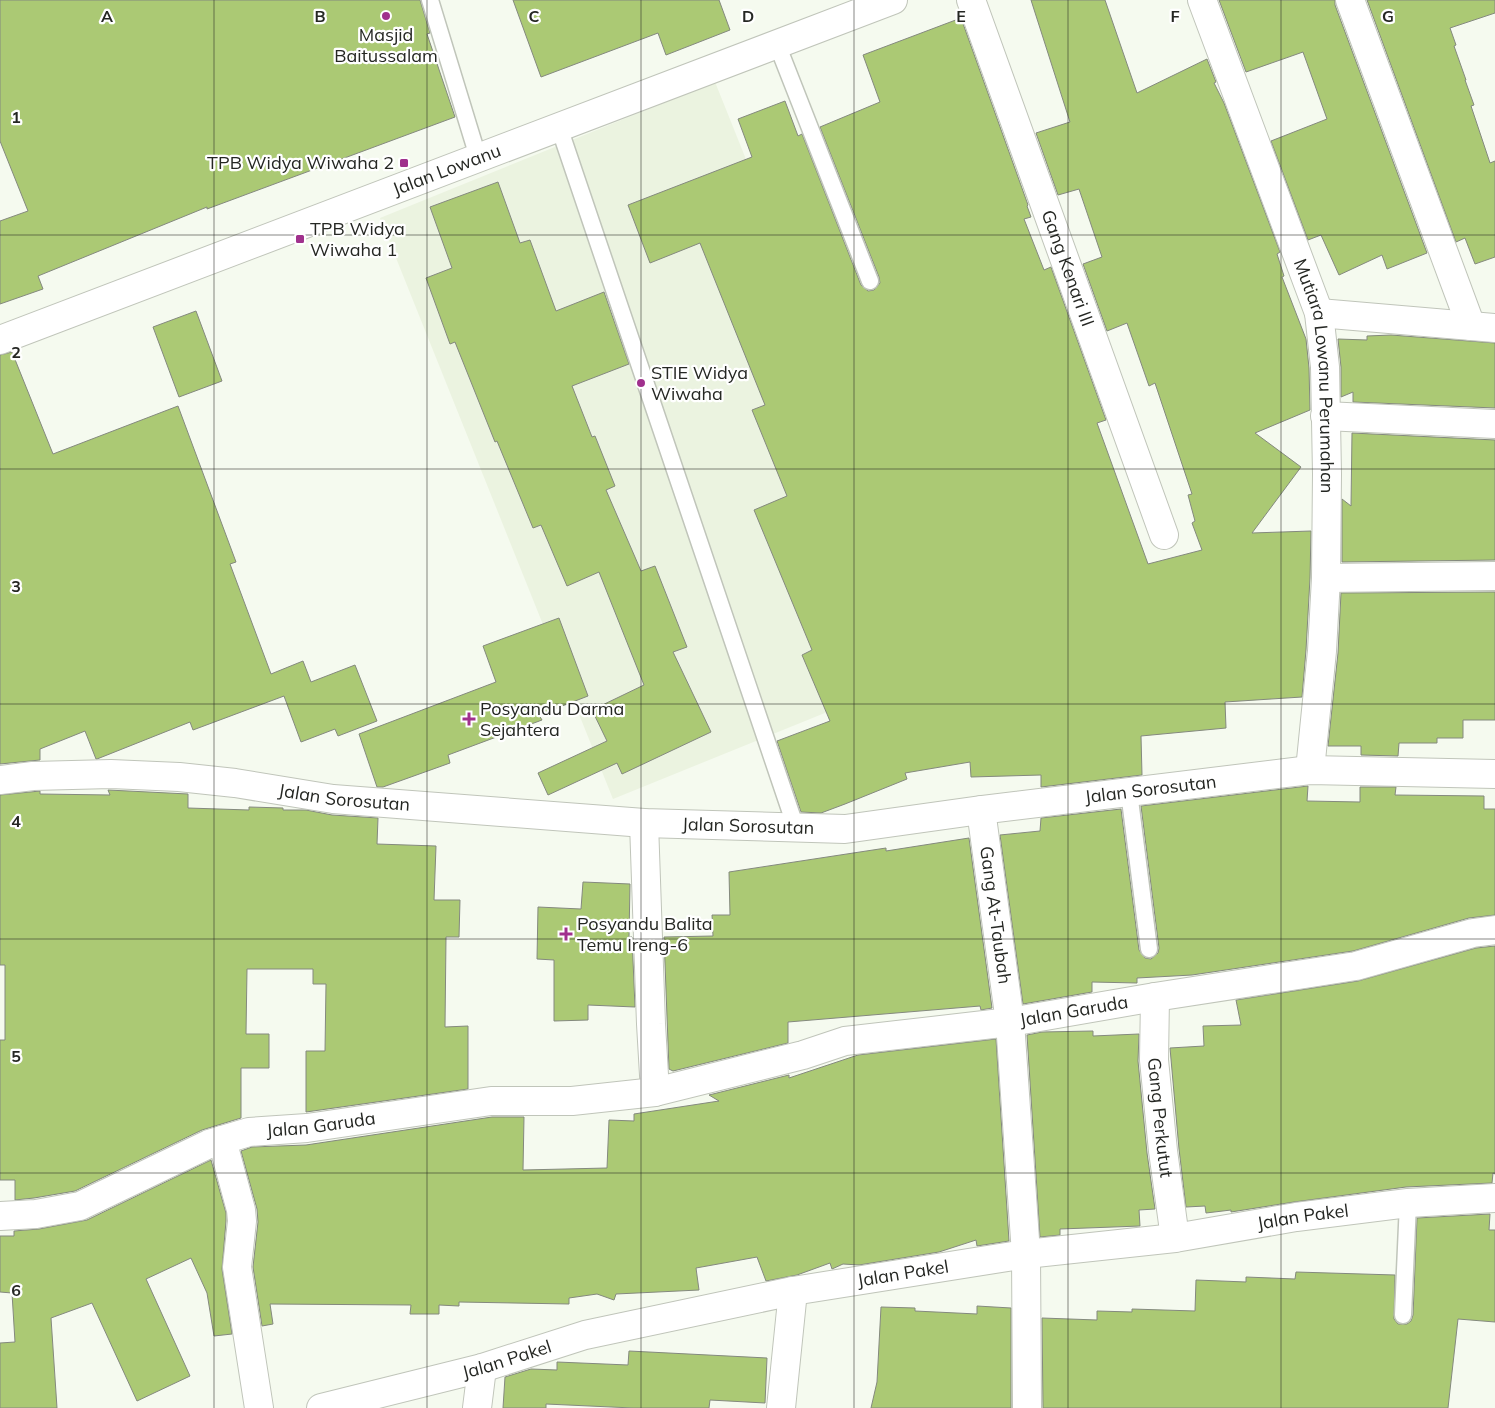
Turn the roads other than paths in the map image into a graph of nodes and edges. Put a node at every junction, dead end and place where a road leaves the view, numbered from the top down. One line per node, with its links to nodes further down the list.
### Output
1 (430, 0): 8 (lane)
2 (893, 0): 6 (street, Jalan Lowanu)
3 (971, 0): 15 (street, Gang Kenari III)
4 (1202, 0): 10 (street, Mutiara Lowanu Perumahan)
5 (1350, 0): 11 (street)
6 (777, 44): 7 (street, Jalan Lowanu); 9 (lane)
7 (559, 126): 8 (street, Jalan Lowanu); 24 (lane)
8 (478, 157): 12 (street, Jalan Lowanu)
9 (870, 280)
10 (1320, 313): 11 (street); 13 (street, Mutiara Lowanu Perumahan)
11 (1483, 327)
12 (0, 340)
13 (1325, 416): 14 (street); 17 (street, Mutiara Lowanu Perumahan)
14 (1495, 424)
15 (1164, 535)
16 (1495, 576): 17 (street)
17 (1326, 578): 18 (street, Mutiara Lowanu Perumahan)
18 (1310, 770): 19 (street, Jalan Sorosutan); 21 (street, Jalan Sorosutan)
19 (1495, 774)
20 (0, 780): 23 (street, Jalan Sorosutan)
21 (1129, 792): 22 (street, Jalan Sorosutan); 26 (lane)
22 (981, 810): 24 (street, Jalan Sorosutan); 28 (street, Gang At-Taubah)
23 (644, 823): 24 (street, Jalan Sorosutan); 29 (street)
24 (796, 828)
25 (1495, 930): 27 (street, Jalan Garuda)
26 (1149, 949)
27 (1155, 997): 28 (street, Jalan Garuda); 34 (street, Gang Perkutut)
28 (1010, 1022): 29 (street, Jalan Garuda); 35 (street, Gang At-Taubah)
29 (655, 1092): 30 (street, Jalan Garuda)
30 (222, 1140): 33 (street, Jalan Garuda); 40 (street)
31 (1495, 1198): 32 (street, Jalan Pakel)
32 (1408, 1203): 34 (street, Jalan Pakel); 37 (lane)
33 (0, 1216)
34 (1175, 1238): 35 (street, Jalan Pakel)
35 (1026, 1254): 36 (street, Jalan Pakel); 44 (street, Gang At-Taubah)
36 (793, 1291): 38 (street, Jalan Pakel); 43 (street)
37 (1404, 1315)
38 (482, 1368): 39 (street, Jalan Pakel); 42 (street)
39 (394, 1399): 41 (street, Jalan Pakel)
40 (259, 1408)
41 (320, 1408)
42 (477, 1408)
43 (781, 1408)
44 (1027, 1408)

